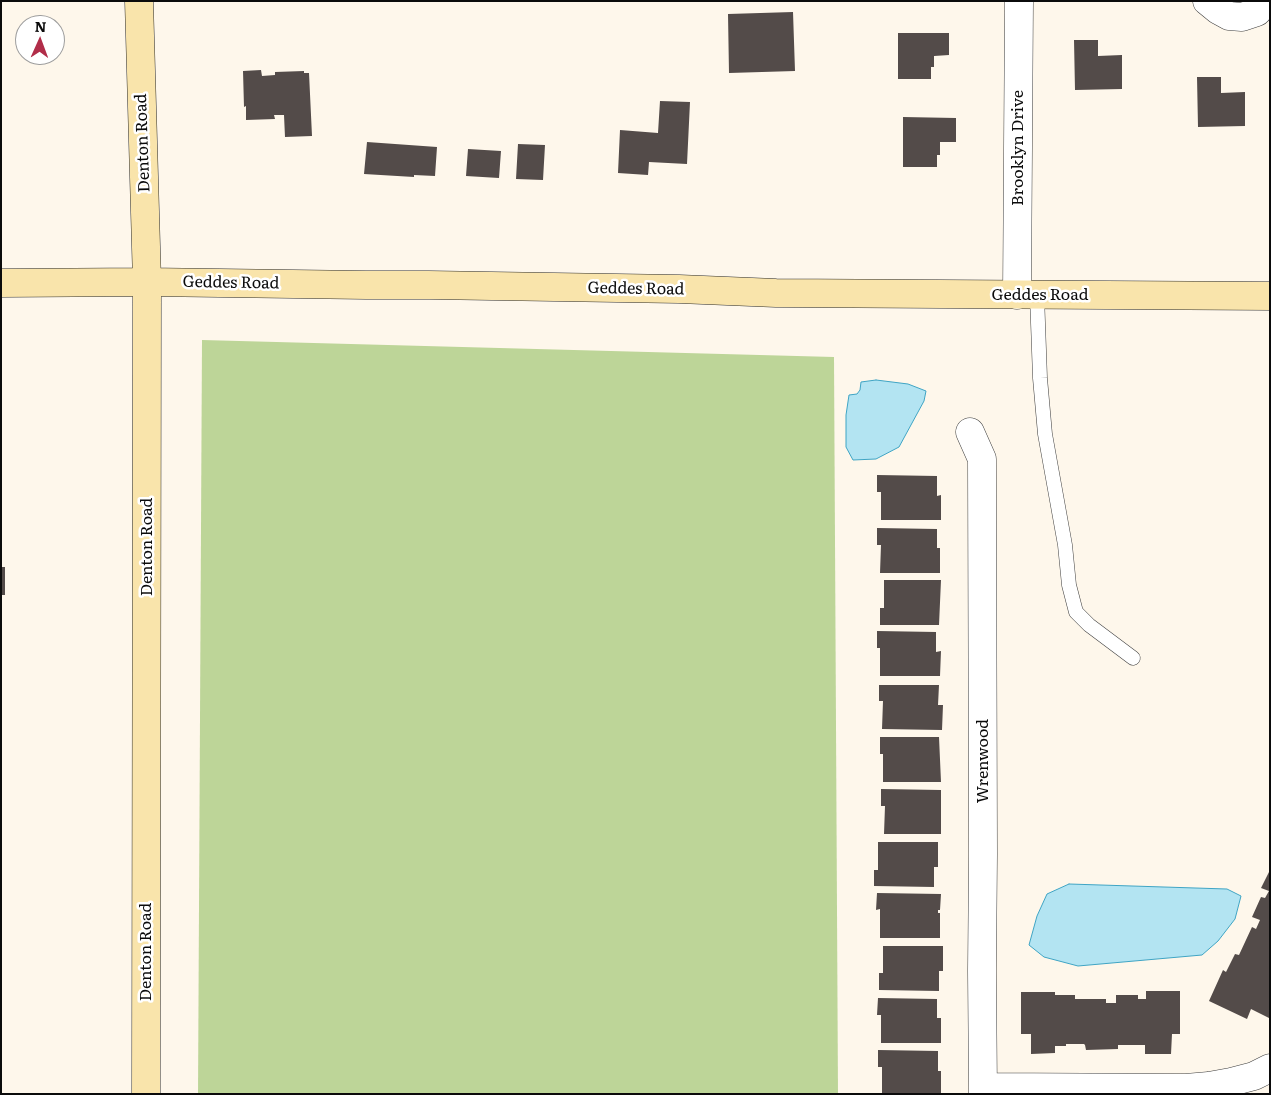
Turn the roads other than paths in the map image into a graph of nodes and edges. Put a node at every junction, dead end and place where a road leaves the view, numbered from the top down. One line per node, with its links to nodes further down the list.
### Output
1 (139, 1): 5 (main road, Denton Road)
2 (1019, 1): 7 (street, Brooklyn Drive)
3 (1207, 1): 4 (street)
4 (1266, 1)
5 (147, 282): 6 (main road, Geddes Road); 7 (main road, Geddes Road); 13 (main road, Denton Road)
6 (1, 283)
7 (1027, 295): 8 (main road, Geddes Road); 10 (lane)
8 (1270, 296)
9 (970, 432): 12 (street, Wrenwood)
10 (1133, 658)
11 (1270, 1068): 12 (street)
12 (983, 1090)
13 (146, 1094)

